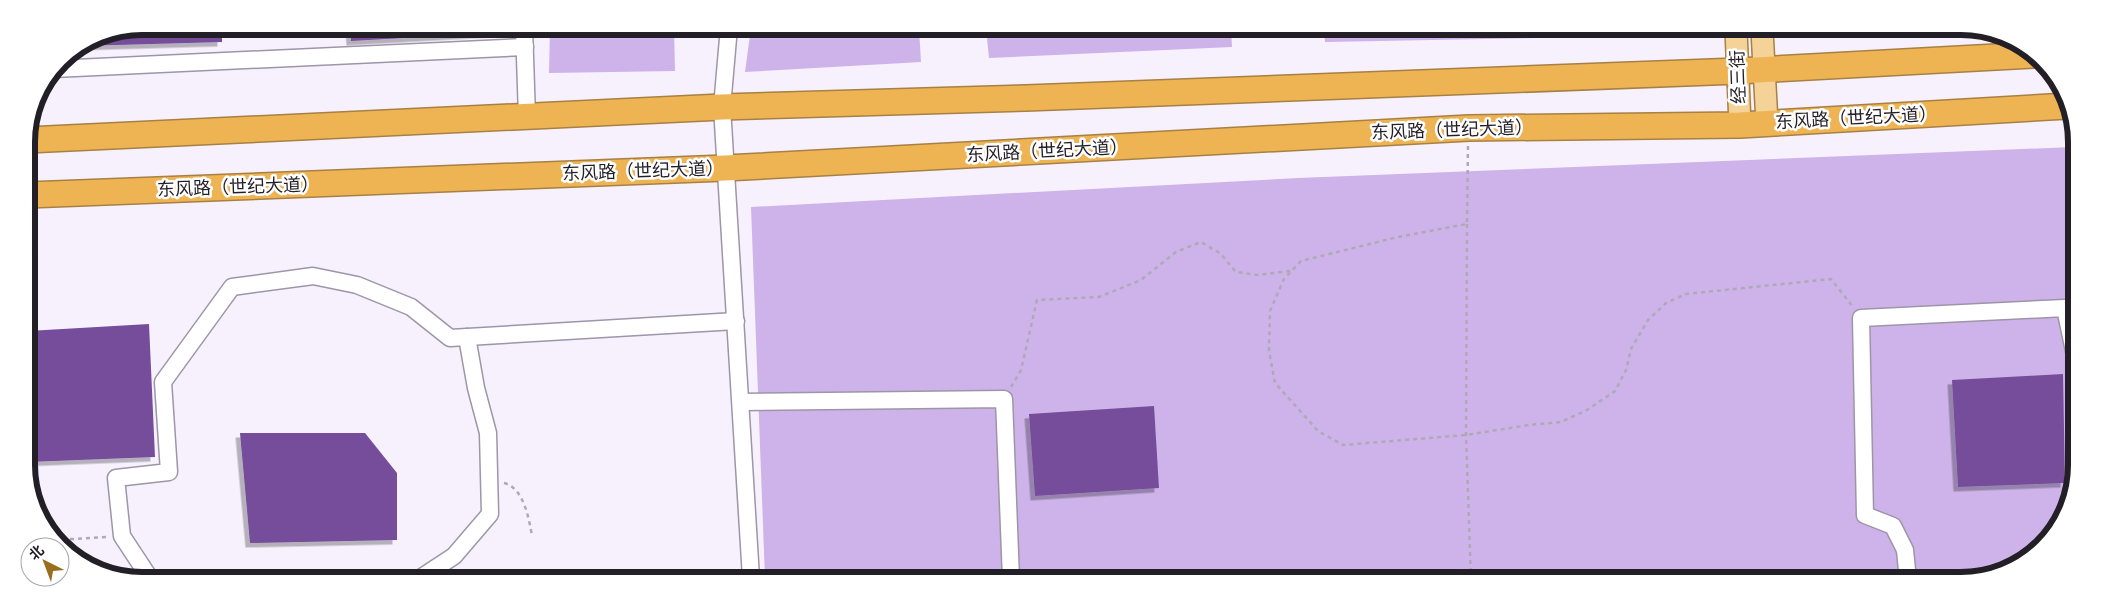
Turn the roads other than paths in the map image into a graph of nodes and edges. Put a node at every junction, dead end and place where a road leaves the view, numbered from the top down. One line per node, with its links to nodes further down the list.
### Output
1 (524, 35): 5 (street)
2 (727, 35): 11 (street)
3 (1736, 35): 9 (main road, 经三街)
4 (1762, 35): 8 (main road, 经三街)
5 (525, 47): 7 (street); 12 (street)
6 (2024, 55): 8 (highway)
7 (66, 68)
8 (1765, 69): 9 (highway); 13 (main road, 经三街)
9 (1738, 71): 11 (highway); 14 (main road, 经三街)
10 (2061, 106): 13 (highway, 东风路（世纪大道）)
11 (722, 107): 12 (highway); 16 (street)
12 (527, 117): 15 (highway)
13 (1767, 123): 14 (highway, 东风路（世纪大道）)
14 (1740, 125): 16 (highway, 东风路（世纪大道）)
15 (35, 140)
16 (725, 168): 17 (highway, 东风路（世纪大道）); 18 (street)
17 (35, 195)
18 (736, 322): 20 (street); 21 (street)
19 (2068, 322): 26 (street)
20 (467, 337): 22 (street); 23 (street)
21 (741, 402): 24 (street); 25 (street)
22 (146, 572)
23 (431, 572)
24 (751, 572)
25 (1011, 572)
26 (1907, 572)

